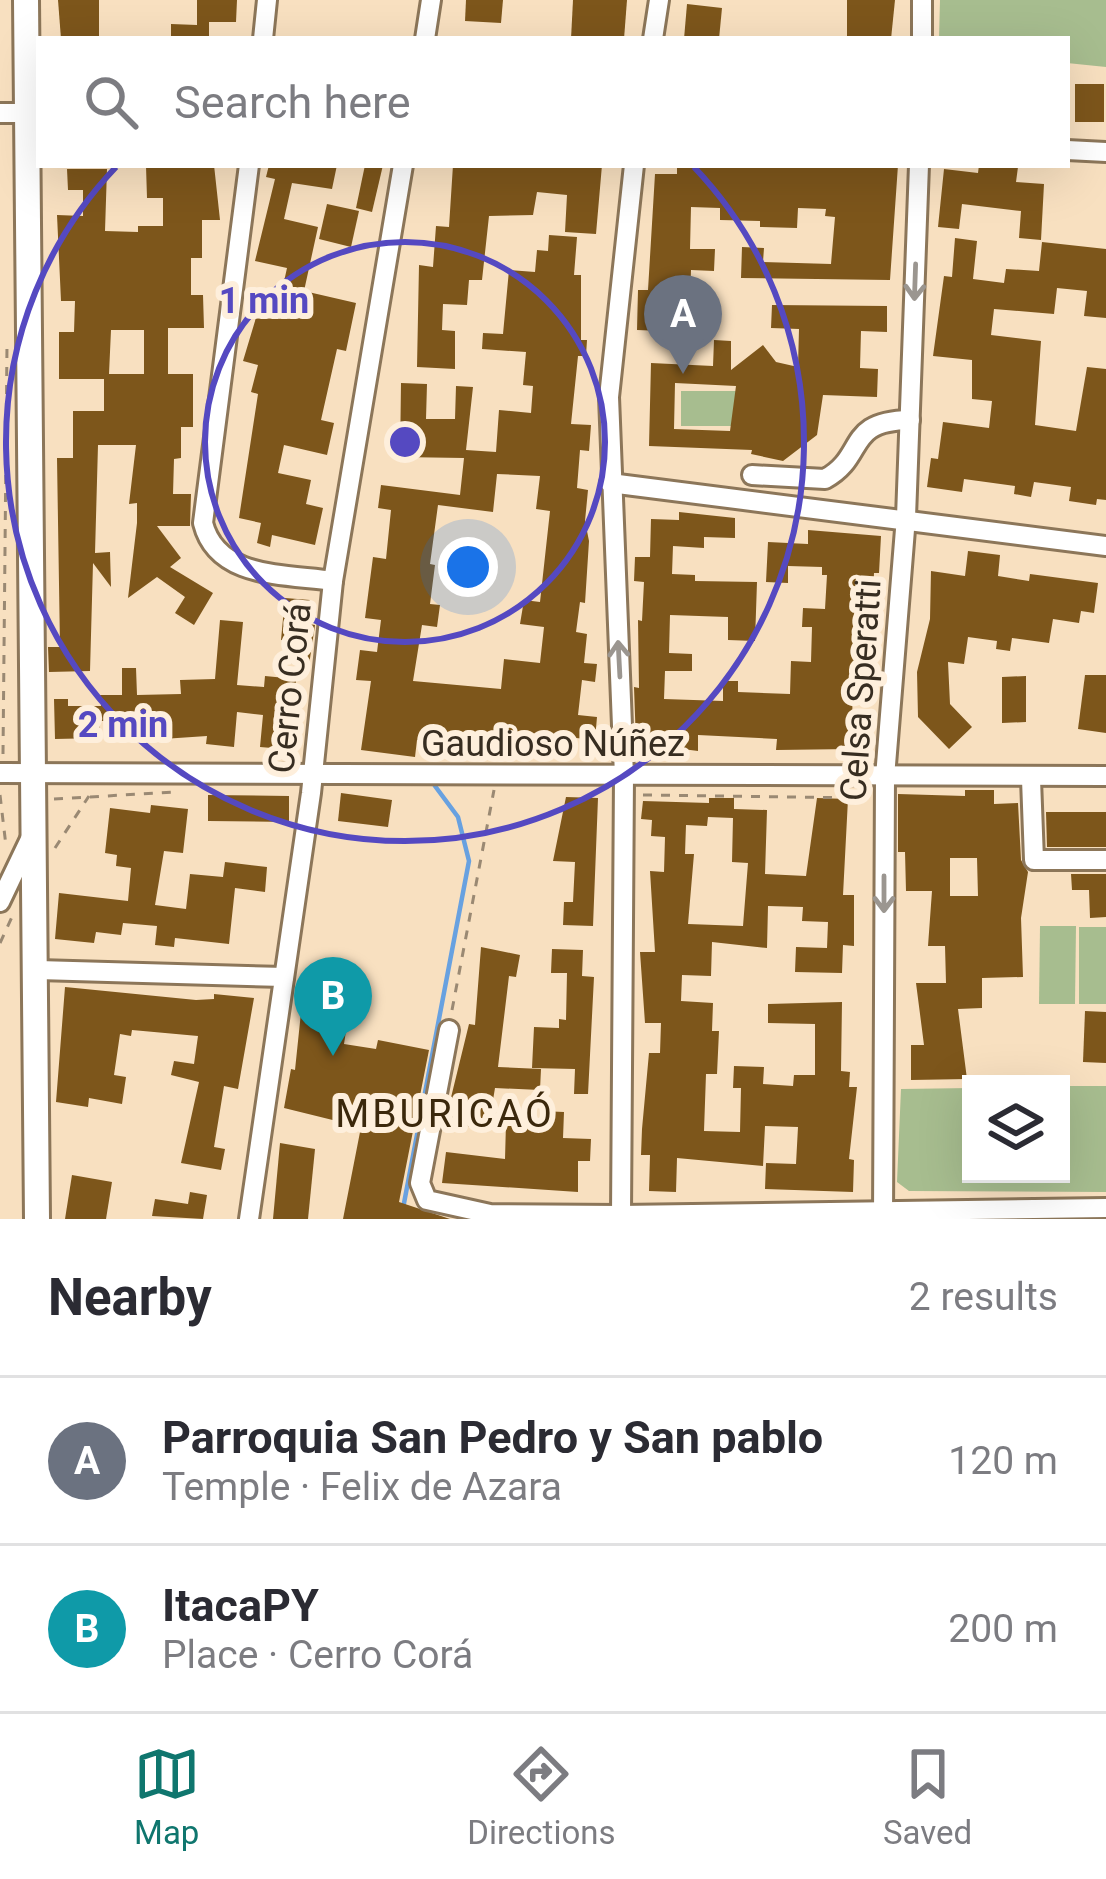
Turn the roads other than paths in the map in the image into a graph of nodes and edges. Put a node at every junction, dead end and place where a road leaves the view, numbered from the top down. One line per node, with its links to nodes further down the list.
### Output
1 (26, 0): 10 (main road)
2 (267, 0): 6 (street)
3 (431, 0): 7 (street)
4 (659, 0): 8 (street)
5 (922, 0): 9 (street)
6 (263, 36)
7 (425, 36)
8 (653, 36)
9 (922, 36)
10 (21, 113): 27 (main road)
11 (1070, 150): 12 (street)
12 (1106, 152)
13 (249, 168): 26 (street)
14 (402, 168): 26 (street, Cerro Corá)
15 (634, 168): 21 (street)
16 (919, 168): 17 (street, Celsa Speratti, one-way to 17)
17 (910, 421): 20 (street); 24 (street, Celsa Speratti)
18 (752, 475): 19 (street)
19 (773, 477): 20 (street); 22 (street)
20 (795, 478): 23 (street)
21 (610, 484): 22 (street); 30 (street, one-way to 21)
22 (772, 501): 23 (street)
23 (795, 504): 24 (street)
24 (906, 518): 25 (street); 32 (street, Celsa Speratti)
25 (1106, 546)
26 (333, 581): 29 (street, Cerro Corá)
27 (30, 772): 28 (street, Gaudioso Núñez); 29 (street, Gaudioso Núñez); 34 (main road)
28 (0, 773)
29 (312, 775): 30 (street, Gaudioso Núñez); 38 (street, Cerro Corá)
30 (624, 776): 32 (street, Gaudioso Núñez); 41 (street)
31 (1106, 776): 33 (street, Gaudioso Núñez)
32 (885, 777): 33 (street, Gaudioso Núñez); 42 (street, Celsa Speratti, one-way to 42)
33 (1031, 778): 35 (street)
34 (31, 837): 36 (street); 37 (main road)
35 (1106, 860)
36 (0, 902)
37 (38, 970): 38 (street); 43 (main road)
38 (284, 977): 44 (street, Cerro Corá)
39 (449, 1030): 41 (street)
40 (1106, 1208): 42 (street)
41 (622, 1215): 42 (street)
42 (883, 1216)
43 (37, 1219)
44 (249, 1219)

